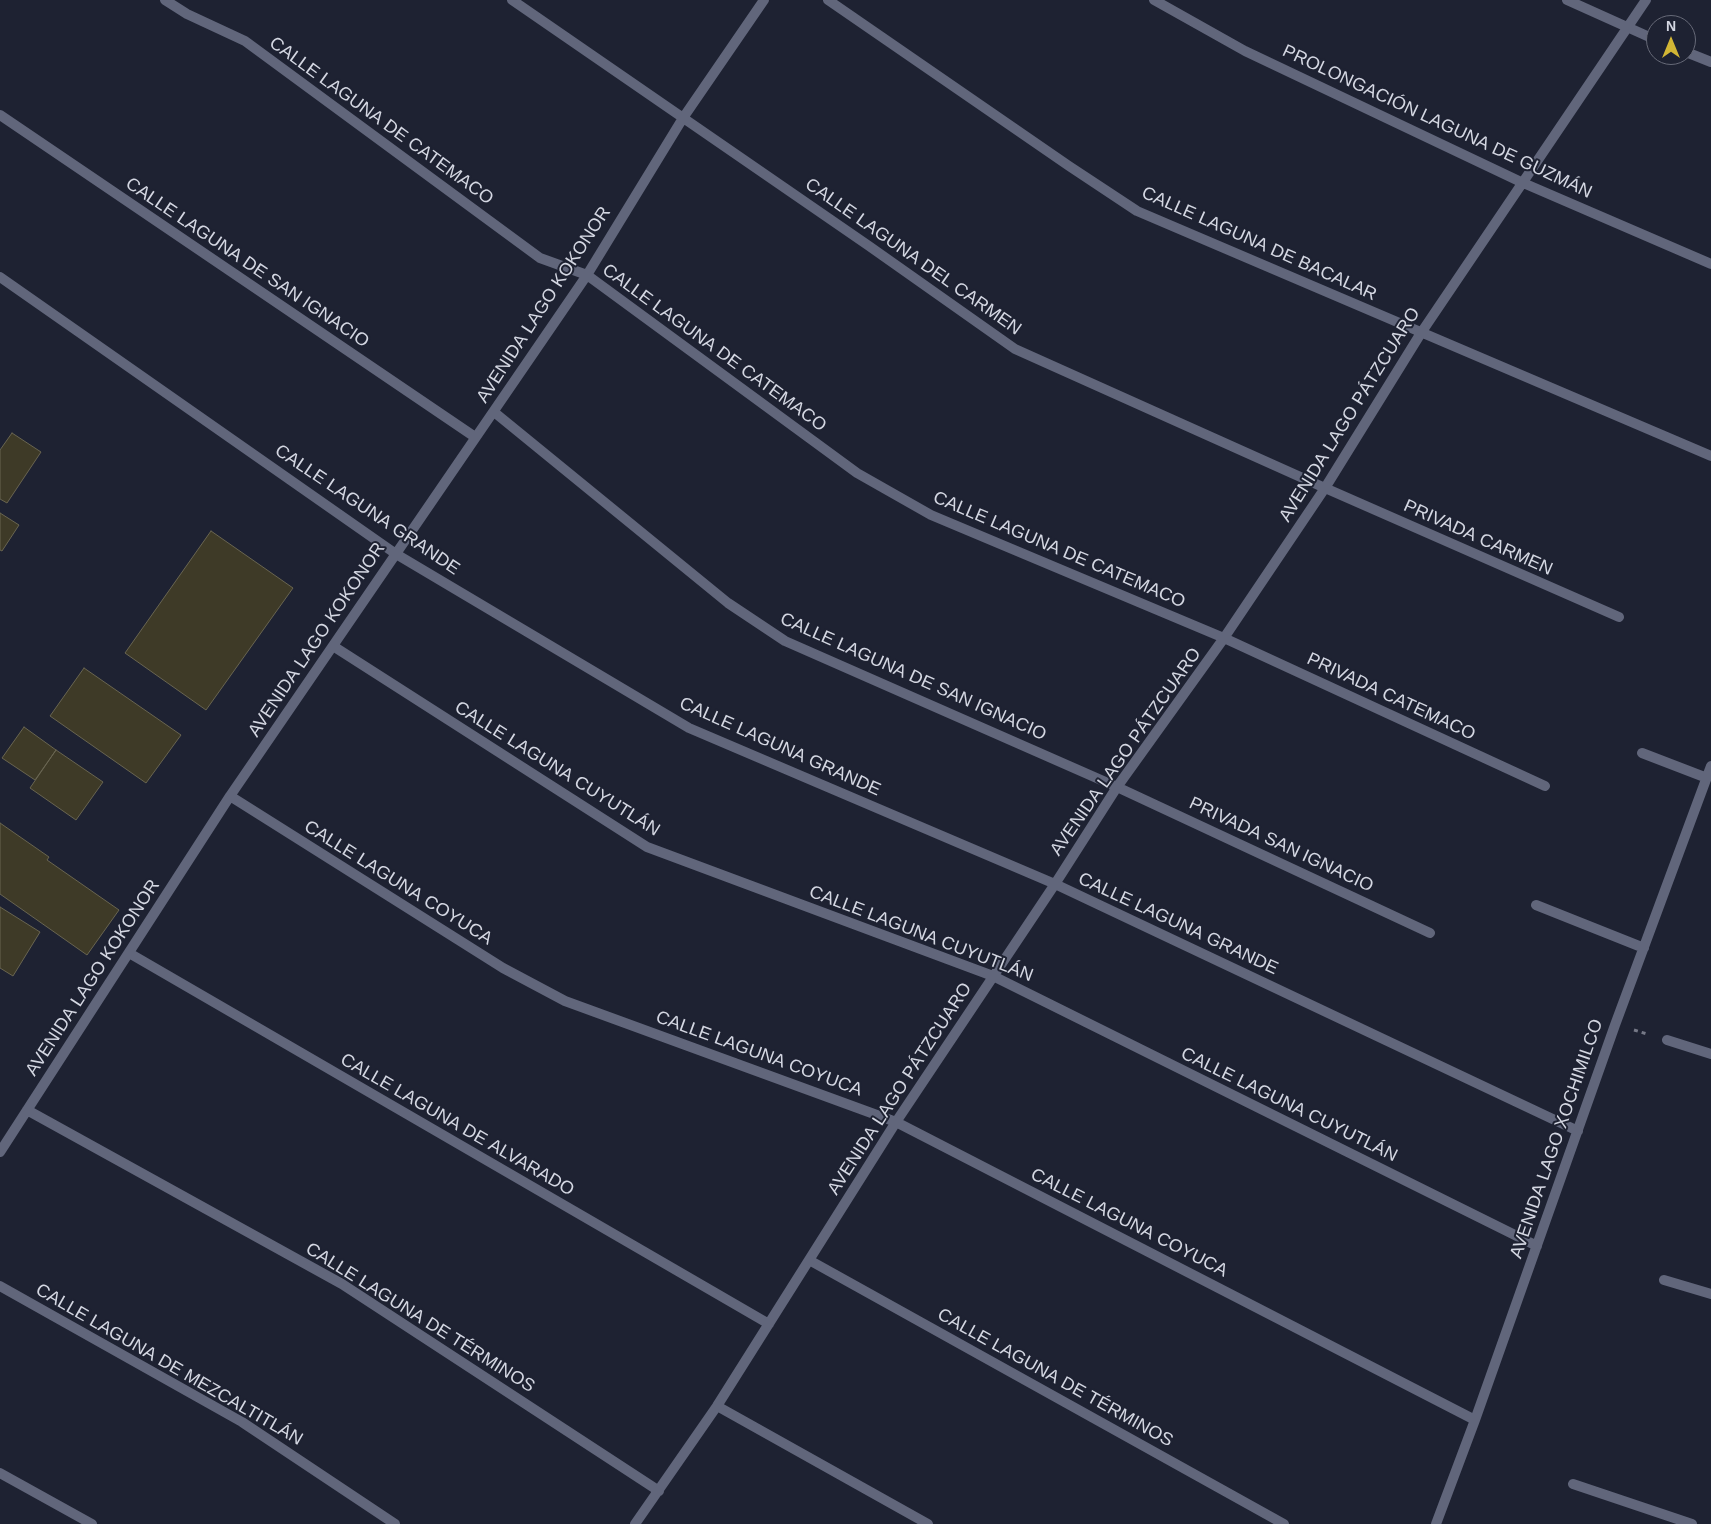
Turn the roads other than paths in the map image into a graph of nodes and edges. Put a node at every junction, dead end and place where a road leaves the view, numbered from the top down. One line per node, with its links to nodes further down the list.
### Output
1 (165, 0): 16 (street, CALLE LAGUNA DE CATEMACO)
2 (512, 0): 13 (street, CALLE LAGUNA DEL CARMEN)
3 (764, 0): 13 (street, AVENIDA LAGO KOKONOR)
4 (828, 0): 18 (street, CALLE LAGUNA DE BACALAR)
5 (1154, 0): 14 (street, PROLONGACIÓN LAGUNA DE GUZMÁN)
6 (1567, 0): 8 (street)
7 (1646, 0): 8 (street, AVENIDA LAGO PÁTZCUARO)
8 (1626, 28): 9 (street); 14 (street, AVENIDA LAGO PÁTZCUARO)
9 (1646, 36)
10 (1696, 56): 11 (street)
11 (1711, 62)
12 (0, 115): 20 (street, CALLE LAGUNA DE SAN IGNACIO)
13 (683, 118): 16 (street, AVENIDA LAGO KOKONOR); 22 (street, CALLE LAGUNA DEL CARMEN)
14 (1521, 182): 15 (street, PROLONGACIÓN LAGUNA DE GUZMÁN); 18 (street, AVENIDA LAGO PÁTZCUARO)
15 (1711, 264)
16 (587, 275): 19 (street, AVENIDA LAGO KOKONOR); 25 (street, CALLE LAGUNA DE CATEMACO)
17 (0, 276): 23 (street, CALLE LAGUNA GRANDE)
18 (1420, 333): 21 (street, CALLE LAGUNA DE BACALAR); 22 (street, AVENIDA LAGO PÁTZCUARO)
19 (494, 412): 20 (street, AVENIDA LAGO KOKONOR); 31 (street, CALLE LAGUNA DE SAN IGNACIO)
20 (475, 437): 23 (street, AVENIDA LAGO KOKONOR)
21 (1711, 456)
22 (1325, 488): 24 (street, PRIVADA CARMEN); 25 (street, AVENIDA LAGO PÁTZCUARO)
23 (396, 554): 26 (street, AVENIDA LAGO KOKONOR); 33 (street, CALLE LAGUNA GRANDE)
24 (1619, 617)
25 (1224, 638): 30 (street, PRIVADA CATEMACO); 31 (street, AVENIDA LAGO PÁTZCUARO)
26 (333, 646): 32 (street, AVENIDA LAGO KOKONOR); 38 (street, CALLE LAGUNA CUYUTLÁN)
27 (1642, 753): 29 (street)
28 (1711, 766): 29 (street, AVENIDA LAGO XOCHIMILCO)
29 (1706, 778): 36 (street, AVENIDA LAGO XOCHIMILCO)
30 (1545, 786)
31 (1117, 787): 33 (street, AVENIDA LAGO PÁTZCUARO); 35 (street, PRIVADA SAN IGNACIO)
32 (230, 796): 37 (street, AVENIDA LAGO KOKONOR); 42 (street, CALLE LAGUNA COYUCA)
33 (1055, 884): 38 (street, AVENIDA LAGO PÁTZCUARO); 43 (street, CALLE LAGUNA GRANDE)
34 (1536, 905): 36 (street)
35 (1430, 933)
36 (1644, 948): 43 (street, AVENIDA LAGO XOCHIMILCO)
37 (129, 953): 41 (street, AVENIDA LAGO KOKONOR); 50 (street, CALLE LAGUNA DE ALVARADO)
38 (993, 976): 42 (street, AVENIDA LAGO PÁTZCUARO); 45 (street, CALLE LAGUNA CUYUTLÁN)
39 (1667, 1040): 40 (street)
40 (1711, 1054)
41 (27, 1110): 44 (street, AVENIDA LAGO KOKONOR); 55 (street, CALLE LAGUNA DE TÉRMINOS)
42 (896, 1122): 46 (street, AVENIDA LAGO PÁTZCUARO); 52 (street, CALLE LAGUNA COYUCA)
43 (1578, 1131): 45 (street, AVENIDA LAGO XOCHIMILCO)
44 (0, 1152)
45 (1537, 1246): 52 (street, AVENIDA LAGO XOCHIMILCO)
46 (809, 1260): 50 (street, AVENIDA LAGO PÁTZCUARO); 60 (street, CALLE LAGUNA DE TÉRMINOS)
47 (1664, 1280): 49 (street)
48 (0, 1286): 57 (street, CALLE LAGUNA DE MEZCALTITLÁN)
49 (1711, 1294)
50 (768, 1324): 51 (street, AVENIDA LAGO PÁTZCUARO)
51 (717, 1406): 55 (street, AVENIDA LAGO PÁTZCUARO); 59 (street)
52 (1476, 1420): 61 (street, AVENIDA LAGO XOCHIMILCO)
53 (0, 1473): 56 (street)
54 (1573, 1484): 62 (street)
55 (659, 1491): 58 (street, AVENIDA LAGO PÁTZCUARO)
56 (92, 1524)
57 (395, 1524)
58 (635, 1524)
59 (928, 1524)
60 (1284, 1524)
61 (1436, 1524)
62 (1692, 1524)

